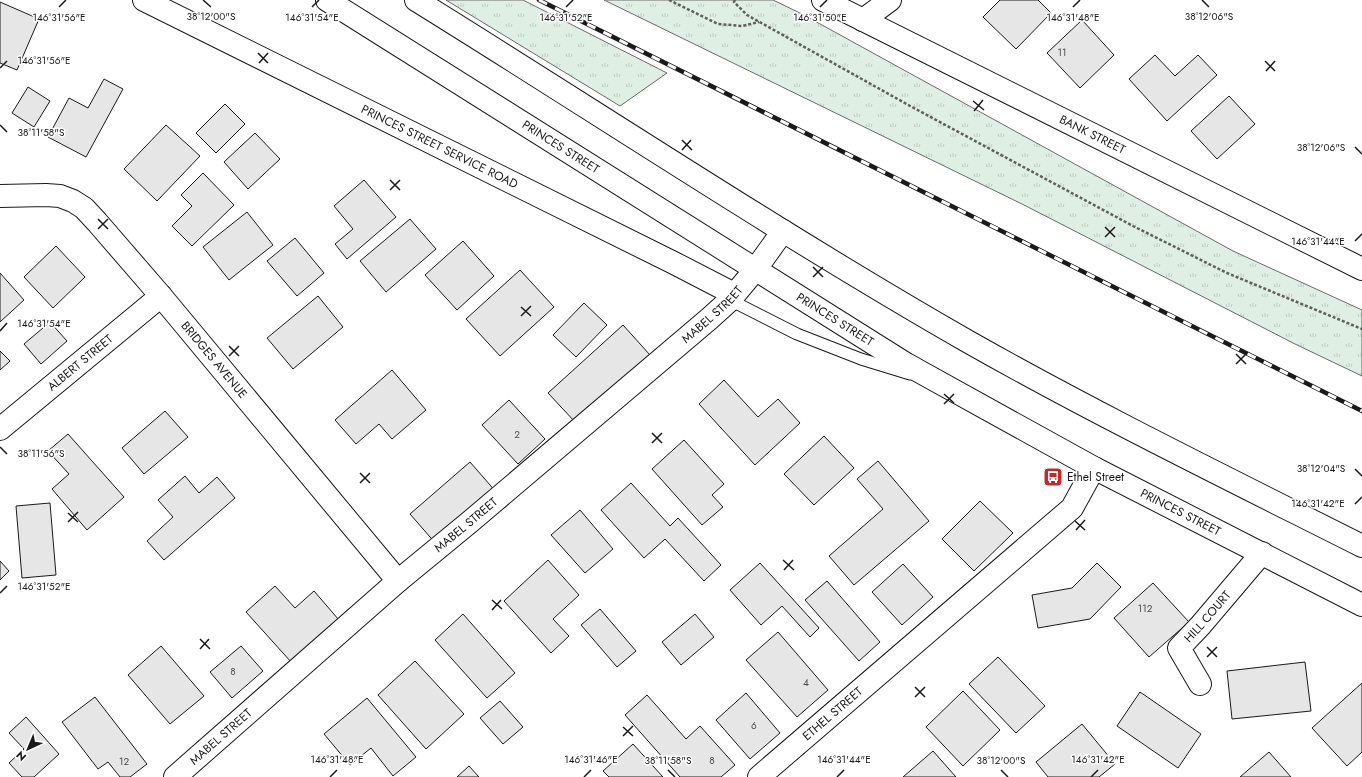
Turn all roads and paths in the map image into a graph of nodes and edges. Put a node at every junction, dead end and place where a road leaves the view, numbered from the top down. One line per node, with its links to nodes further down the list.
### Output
1 (144, 0): 15 (main road, PRINCES STREET SERVICE ROAD)
2 (326, 0): 13 (main road, PRINCES STREET)
3 (416, 0): 11 (main road)
4 (669, 0): 9 (path)
5 (735, 0): 9 (path)
6 (823, 0): 8 (main road, BANK STREET)
7 (890, 0): 8 (main road)
8 (863, 20): 12 (main road, BANK STREET)
9 (760, 22): 16 (path)
10 (0, 196): 14 (main road, BRIDGES AVENUE)
11 (784, 231): 13 (main road, MABEL STREET); 20 (main road)
12 (1362, 269)
13 (755, 270): 15 (main road, MABEL STREET); 17 (main road, PRINCES STREET)
14 (161, 296): 18 (main road, ALBERT STREET); 22 (main road, BRIDGES AVENUE)
15 (732, 297): 17 (lane, PRINCES STREET SERVICE ROAD); 22 (main road, MABEL STREET)
16 (1362, 329)
17 (939, 382): 19 (main road, PRINCES STREET)
18 (0, 429)
19 (1094, 468): 21 (main road, PRINCES STREET); 26 (main road, ETHEL STREET)
20 (1362, 546)
21 (1262, 554): 23 (main road, PRINCES STREET); 24 (main road, HILL COURT)
22 (398, 581): 25 (main road, MABEL STREET)
23 (1362, 604)
24 (1200, 684)
25 (175, 777)
26 (758, 777)

